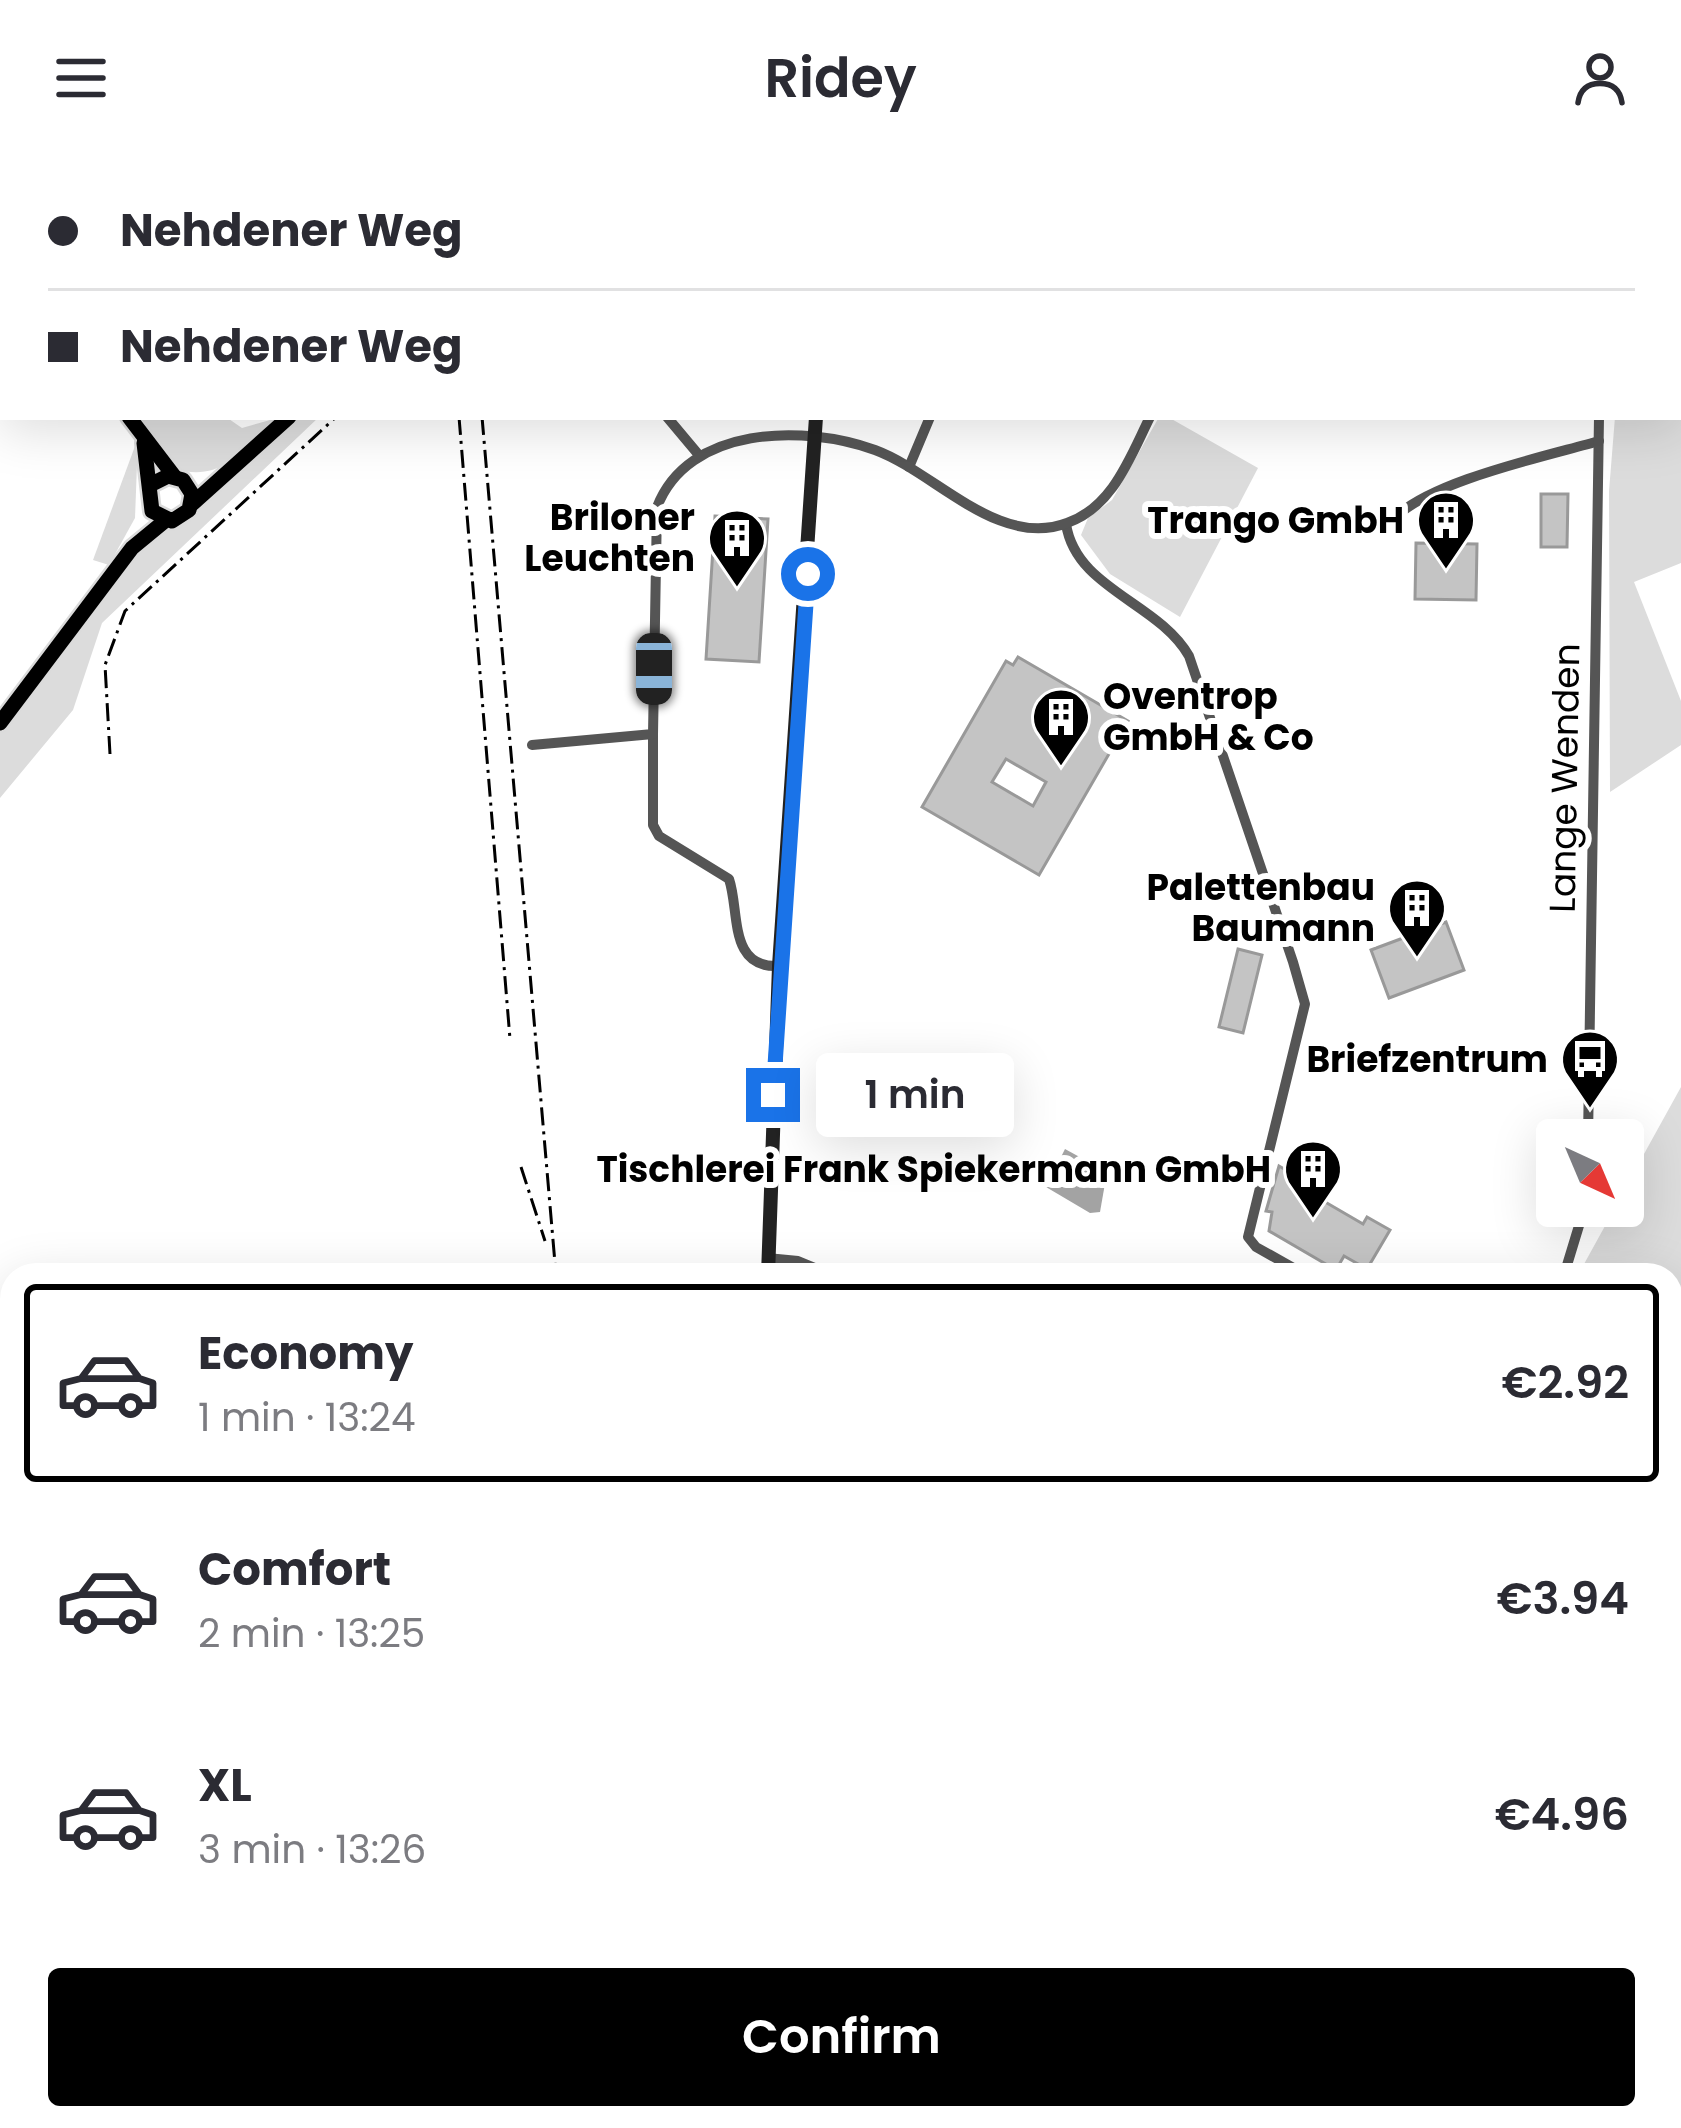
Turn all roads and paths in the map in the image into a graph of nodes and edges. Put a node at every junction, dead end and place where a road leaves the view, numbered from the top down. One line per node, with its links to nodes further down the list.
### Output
1 (131, 420): 10 (main road)
2 (285, 420): 13 (main road)
3 (670, 420): 11 (street)
4 (816, 420): 8 (street)
5 (929, 420): 12 (street)
6 (1148, 420): 20 (street)
7 (1599, 420): 9 (street, Lange Wenden)
8 (815, 440): 11 (street); 12 (street); 25 (street)
9 (1599, 441): 19 (street); 26 (street, Lange Wenden)
10 (144, 443): 14 (main road); 15 (main road)
11 (698, 454): 23 (street)
12 (909, 467): 20 (street)
13 (220, 476): 14 (main road); 17 (main road)
14 (178, 478): 15 (main road); 17 (main road)
15 (152, 484): 16 (main road)
16 (148, 505): 18 (main road); 21 (main road)
17 (191, 505): 18 (main road)
18 (166, 520): 21 (main road)
19 (1392, 521)
20 (1066, 524): 31 (street)
21 (132, 548): 22 (main road)
22 (0, 723)
23 (653, 734): 24 (street); 25 (street)
24 (532, 746)
25 (779, 966): 28 (street)
26 (1588, 1119)
27 (1579, 1227): 32 (street)
28 (767, 1258): 29 (street); 30 (street)
29 (768, 1263)
30 (803, 1263)
31 (1285, 1263)
32 (1568, 1263)

